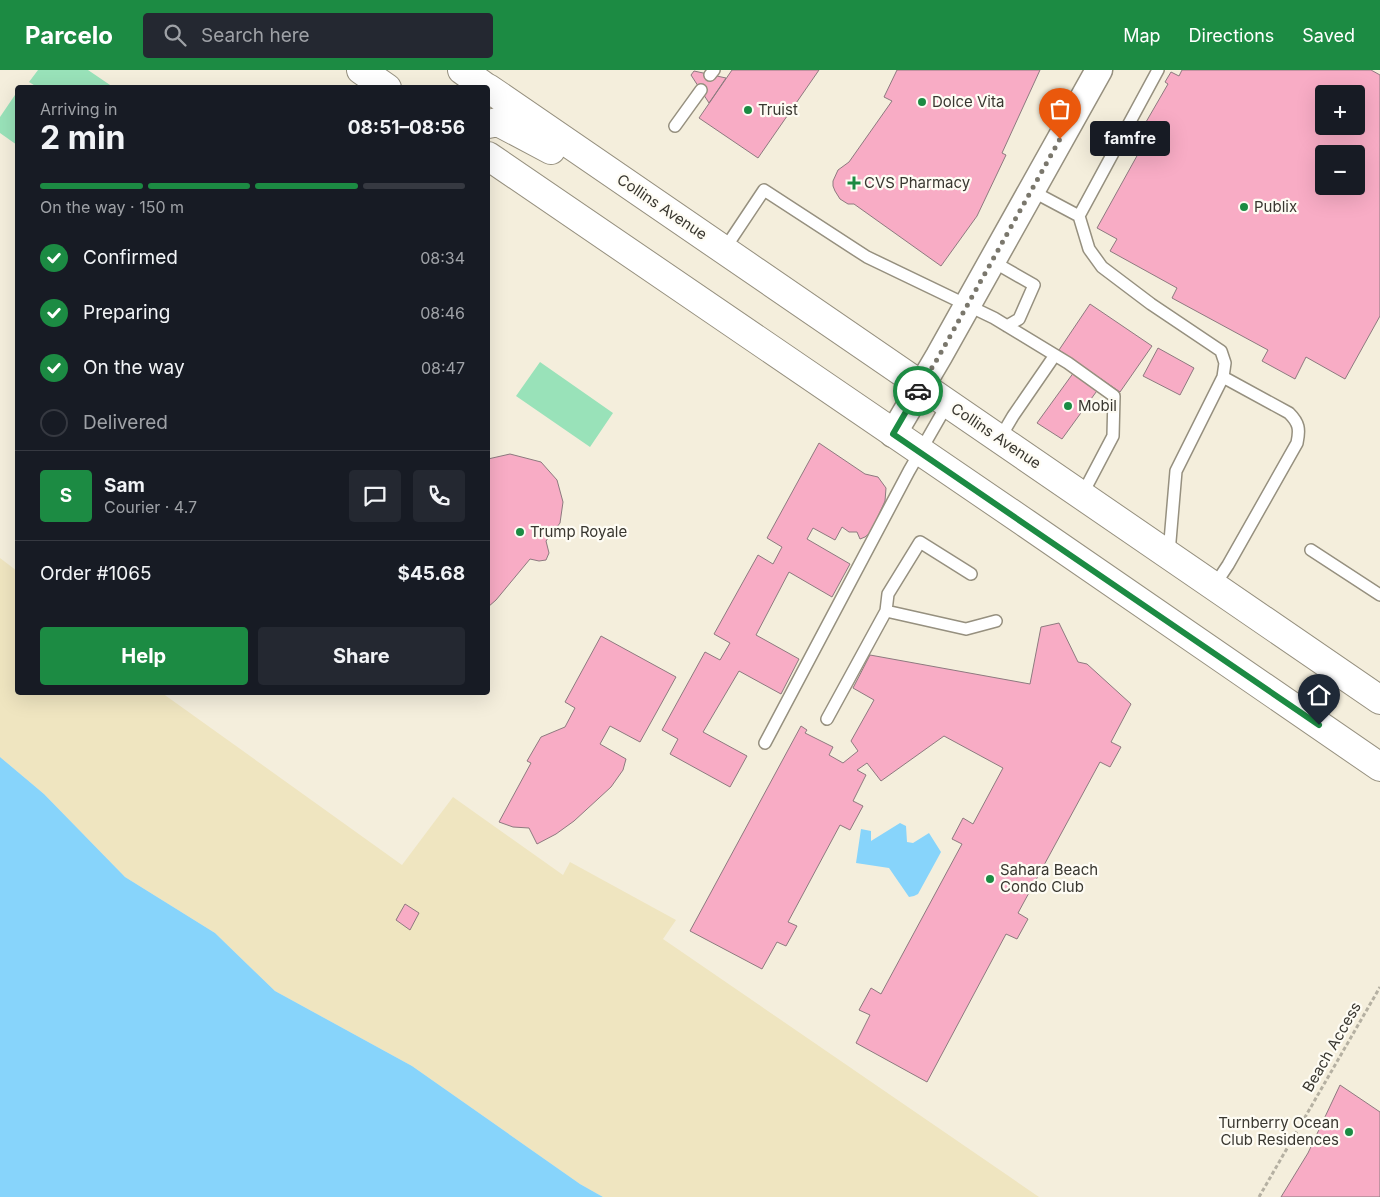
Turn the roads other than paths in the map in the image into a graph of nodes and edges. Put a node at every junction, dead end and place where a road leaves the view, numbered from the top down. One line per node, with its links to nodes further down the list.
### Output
1 (361, 70): 5 (main road)
2 (462, 70): 6 (main road, Collins Avenue)
3 (1099, 70): 13 (street)
4 (1158, 70): 14 (lane)
5 (383, 85)
6 (483, 85)
7 (490, 90): 12 (main road, Collins Avenue)
8 (700, 90): 10 (lane)
9 (490, 124): 12 (main road)
10 (675, 126)
11 (490, 157): 23 (main road)
12 (609, 171): 15 (main road, Collins Avenue)
13 (1032, 191): 14 (lane); 16 (street)
14 (1079, 216): 20 (lane)
15 (724, 250): 17 (lane); 21 (main road, Collins Avenue)
16 (992, 261): 17 (street); 18 (lane)
17 (968, 305): 18 (lane); 21 (street)
18 (1007, 326): 19 (lane)
19 (1054, 355): 24 (lane); 26 (lane)
20 (1223, 377): 28 (lane); 30 (lane)
21 (921, 385): 22 (main road, Collins Avenue); 23 (street)
22 (948, 403): 24 (main road, Collins Avenue); 25 (lane)
23 (893, 434): 25 (main road)
24 (1000, 438): 26 (main road, Collins Avenue)
25 (920, 452): 36 (lane); 37 (main road)
26 (1082, 495): 28 (main road, Collins Avenue)
27 (1311, 550): 31 (lane)
28 (1168, 555): 30 (main road, Collins Avenue)
29 (971, 574): 32 (lane)
30 (1214, 586): 34 (main road, Collins Avenue)
31 (1380, 595)
32 (886, 610): 33 (lane); 35 (lane)
33 (996, 621)
34 (1380, 700)
35 (827, 720)
36 (765, 743)
37 (1380, 767)

